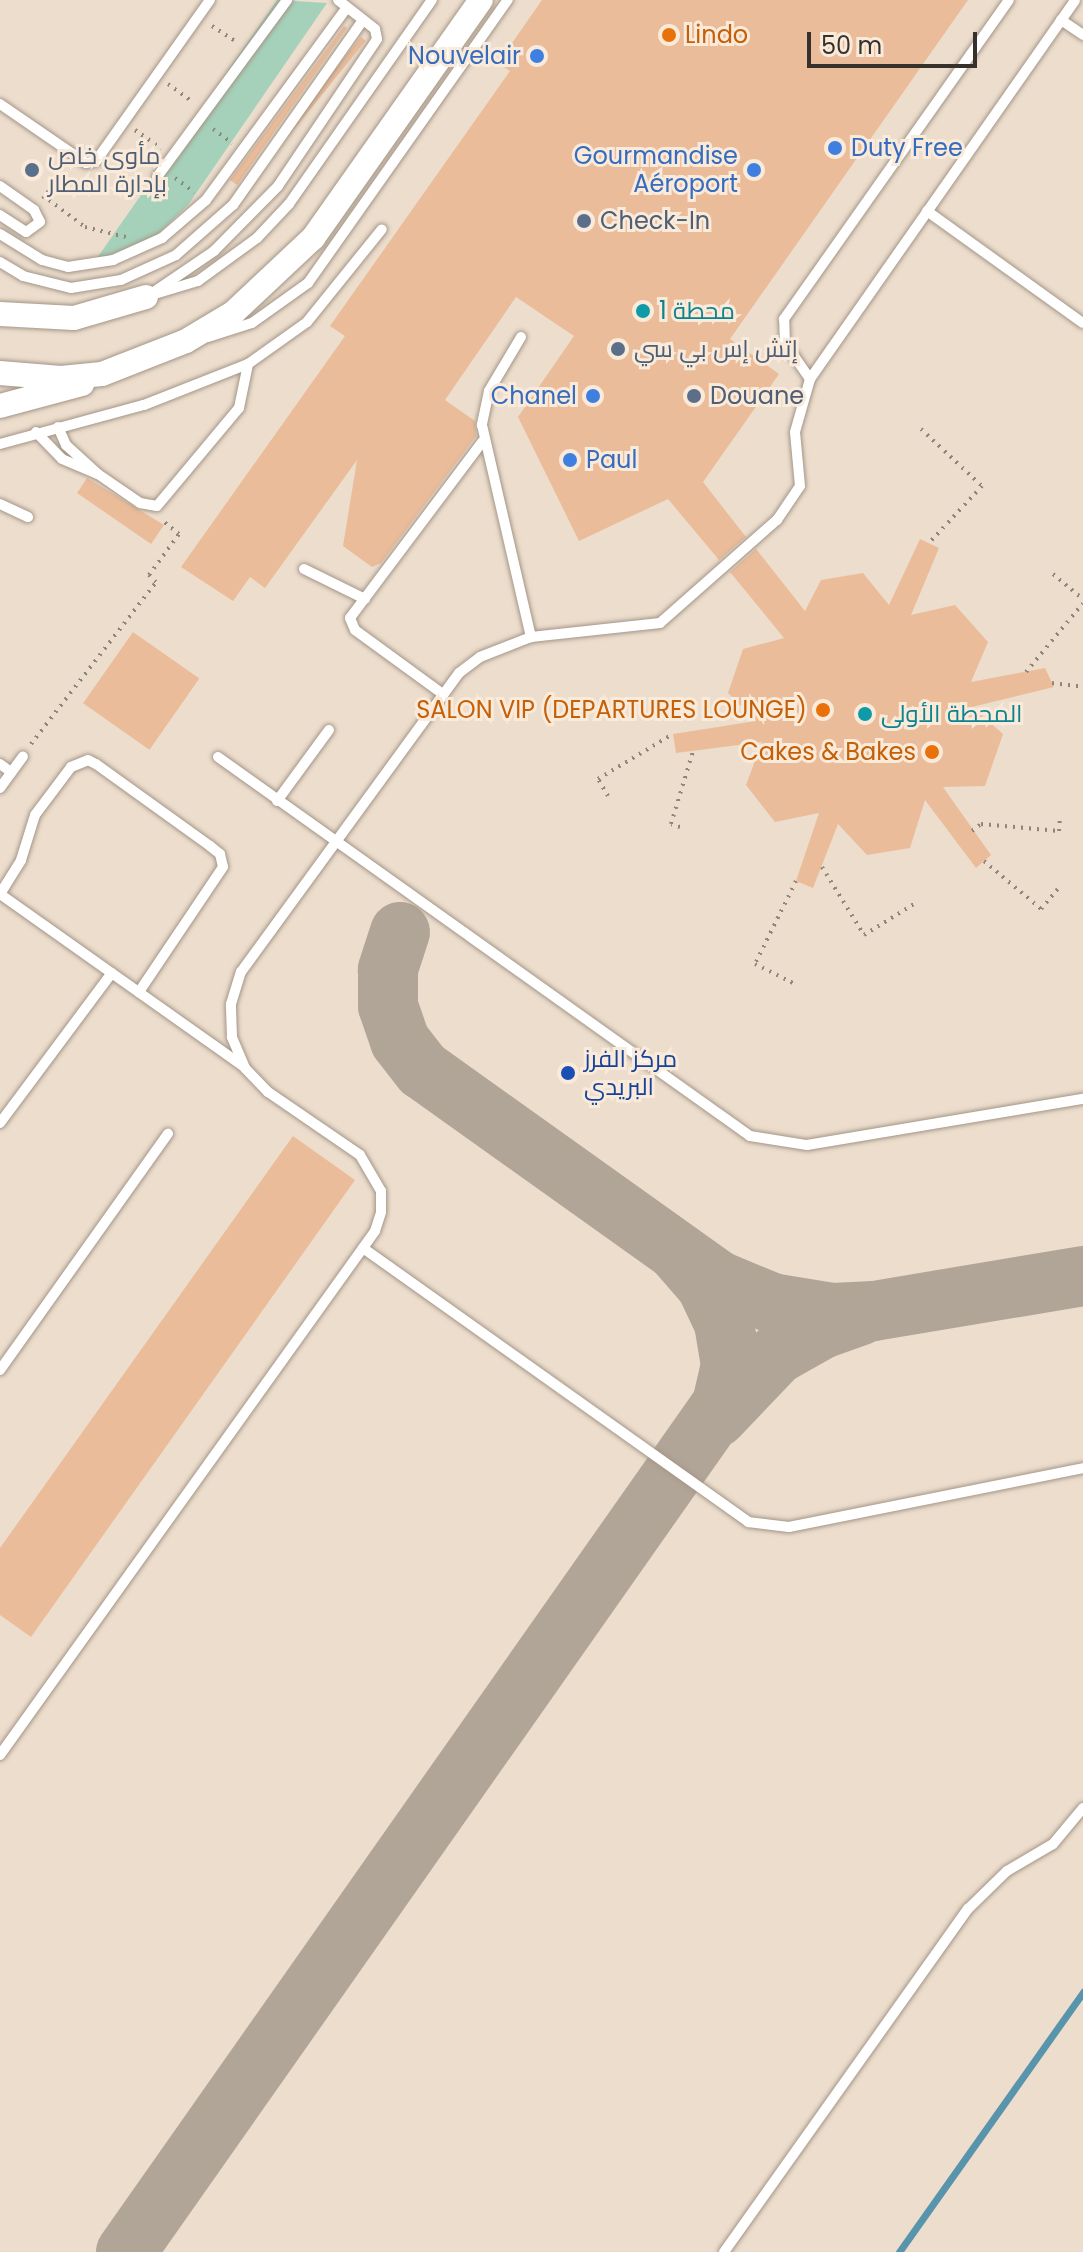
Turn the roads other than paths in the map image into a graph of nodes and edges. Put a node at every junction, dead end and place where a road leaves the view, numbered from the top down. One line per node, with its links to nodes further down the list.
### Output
1 (210, 0): 13 (lane)
2 (287, 0): 14 (lane)
3 (338, 0): 9 (lane)
4 (432, 0): 23 (lane)
5 (481, 0): 27 (street)
6 (508, 0): 27 (lane)
7 (1009, 0): 31 (lane)
8 (1075, 0): 11 (lane)
9 (346, 9): 10 (lane); 20 (lane)
10 (363, 20): 22 (lane); 23 (lane)
11 (1061, 20): 12 (lane); 16 (lane)
12 (1083, 35)
13 (0, 104)
14 (160, 173)
15 (0, 186): 17 (lane)
16 (927, 211): 25 (lane); 31 (lane)
17 (0, 215)
18 (382, 229): 28 (lane)
19 (0, 234): 20 (lane)
20 (145, 248): 22 (lane)
21 (0, 262): 22 (lane)
22 (155, 266)
23 (146, 297): 24 (street)
24 (0, 314)
25 (1083, 323)
26 (521, 337): 35 (lane)
27 (186, 341): 30 (street)
28 (248, 364): 33 (lane); 37 (lane)
29 (0, 373): 30 (street)
30 (102, 374): 32 (street)
31 (810, 379): 42 (lane)
32 (0, 406)
33 (58, 427): 34 (lane); 37 (lane)
34 (36, 432): 36 (lane); 37 (lane)
35 (483, 441): 41 (lane); 42 (lane)
36 (0, 444)
37 (98, 474)
38 (0, 504): 39 (lane)
39 (28, 517)
40 (304, 569): 41 (lane)
41 (365, 599): 43 (lane)
42 (531, 637): 43 (lane)
43 (440, 692): 51 (lane)
44 (329, 730): 50 (lane)
45 (23, 756): 48 (lane)
46 (218, 757): 50 (lane)
47 (0, 764): 48 (lane)
48 (11, 772): 49 (lane)
49 (0, 788)
50 (277, 801): 51 (lane)
51 (331, 841): 55 (lane); 56 (lane)
52 (0, 894): 53 (lane); 54 (lane)
53 (112, 973): 54 (lane); 57 (lane)
54 (139, 992): 55 (lane)
55 (245, 1068): 59 (lane)
56 (1083, 1099)
57 (0, 1123)
58 (168, 1134): 60 (lane)
59 (363, 1248): 61 (lane); 62 (lane)
60 (0, 1370)
61 (1083, 1468)
62 (0, 1755)
63 (1083, 1808): 64 (lane)
64 (724, 2252)

